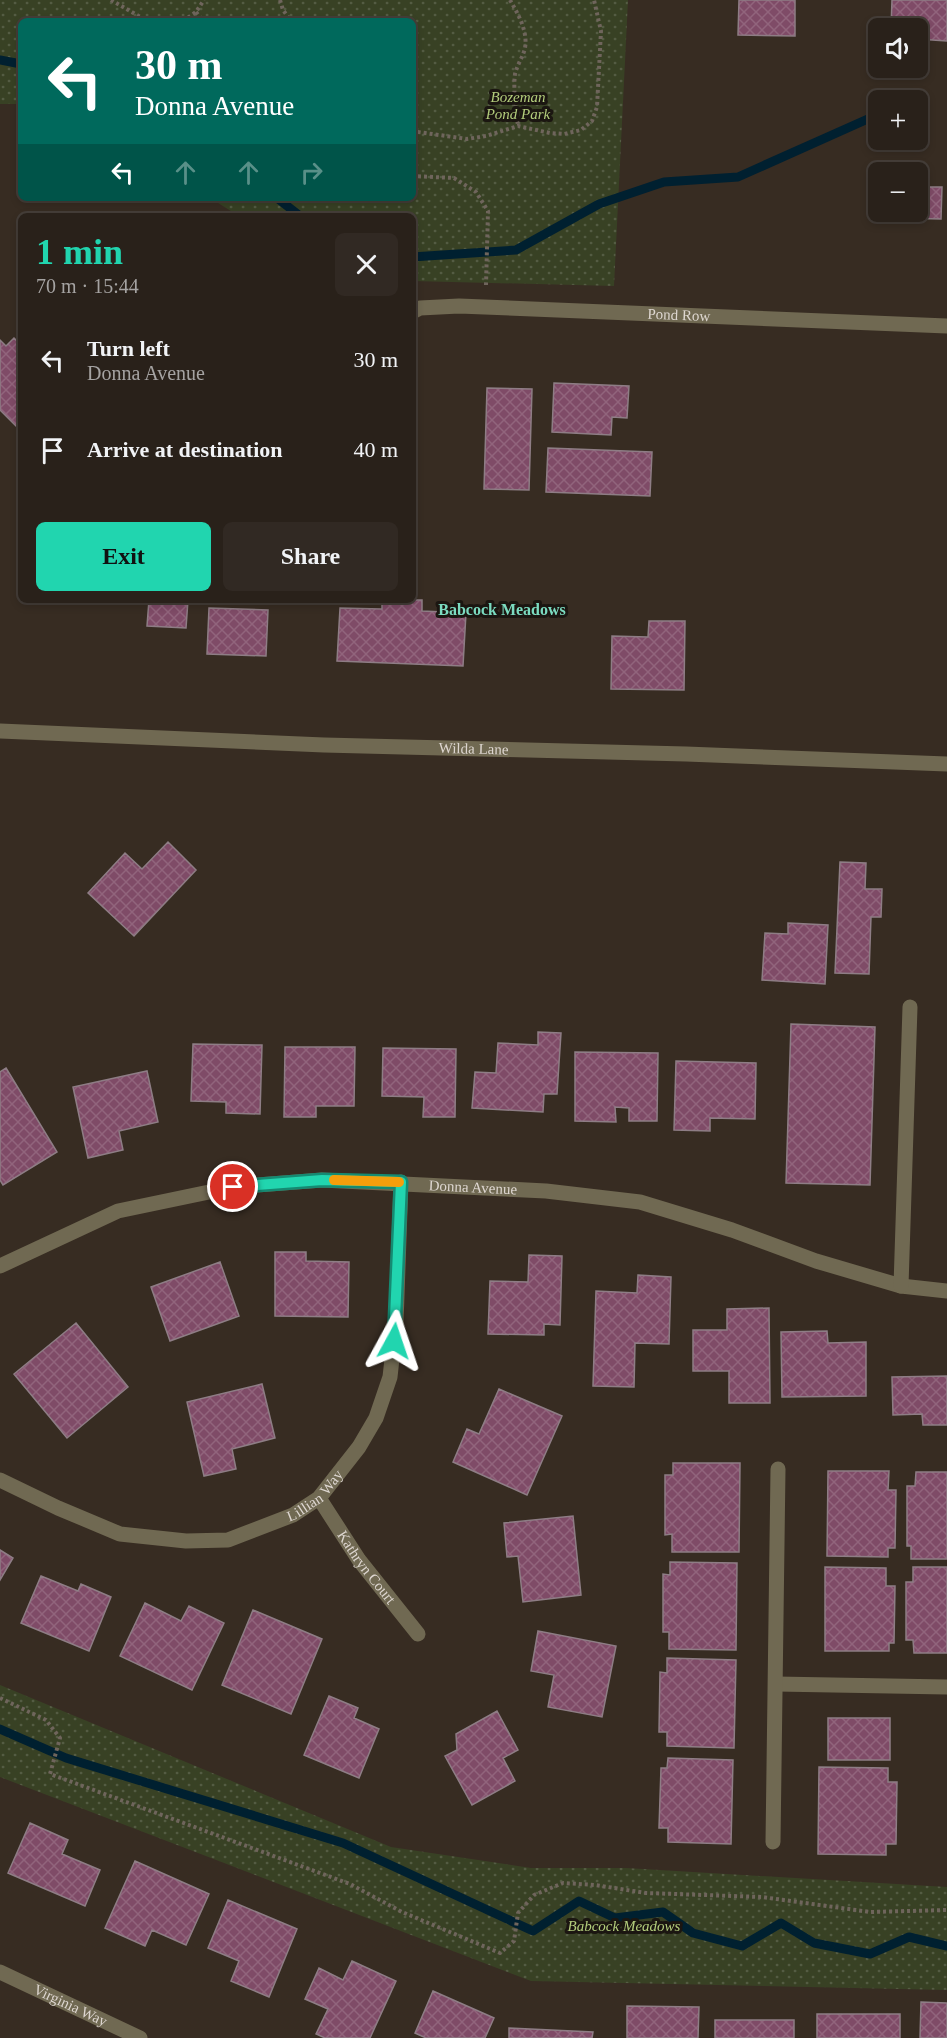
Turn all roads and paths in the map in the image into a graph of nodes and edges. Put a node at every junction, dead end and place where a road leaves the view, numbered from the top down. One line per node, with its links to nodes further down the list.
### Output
1 (111, 0): 7 (path)
2 (204, 0): 6 (path)
3 (280, 0): 10 (path)
4 (510, 0): 11 (path)
5 (594, 0): 11 (path)
6 (196, 12): 8 (path); 9 (path)
7 (142, 18)
8 (187, 18)
9 (201, 18)
10 (289, 18)
11 (518, 126): 12 (path)
12 (416, 134)
13 (416, 176): 14 (path)
14 (488, 260)
15 (416, 310): 16 (street, Pond Row)
16 (947, 326)
17 (0, 731): 18 (street, Wilda Lane)
18 (947, 764)
19 (910, 1007): 22 (street)
20 (401, 1182): 21 (street, Donna Avenue); 22 (street, Donna Avenue); 26 (street, Lillian Way)
21 (0, 1266)
22 (901, 1286): 23 (street, Donna Avenue)
23 (947, 1291)
24 (778, 1469): 28 (street)
25 (0, 1480): 26 (street, Lillian Way)
26 (319, 1498): 27 (street, Kathryn Court)
27 (417, 1634)
28 (776, 1684): 29 (street); 31 (street)
29 (947, 1687)
30 (0, 1698): 32 (path)
31 (773, 1842)
32 (947, 1910)
33 (0, 1972): 34 (street, Virginia Way)
34 (140, 2038)

